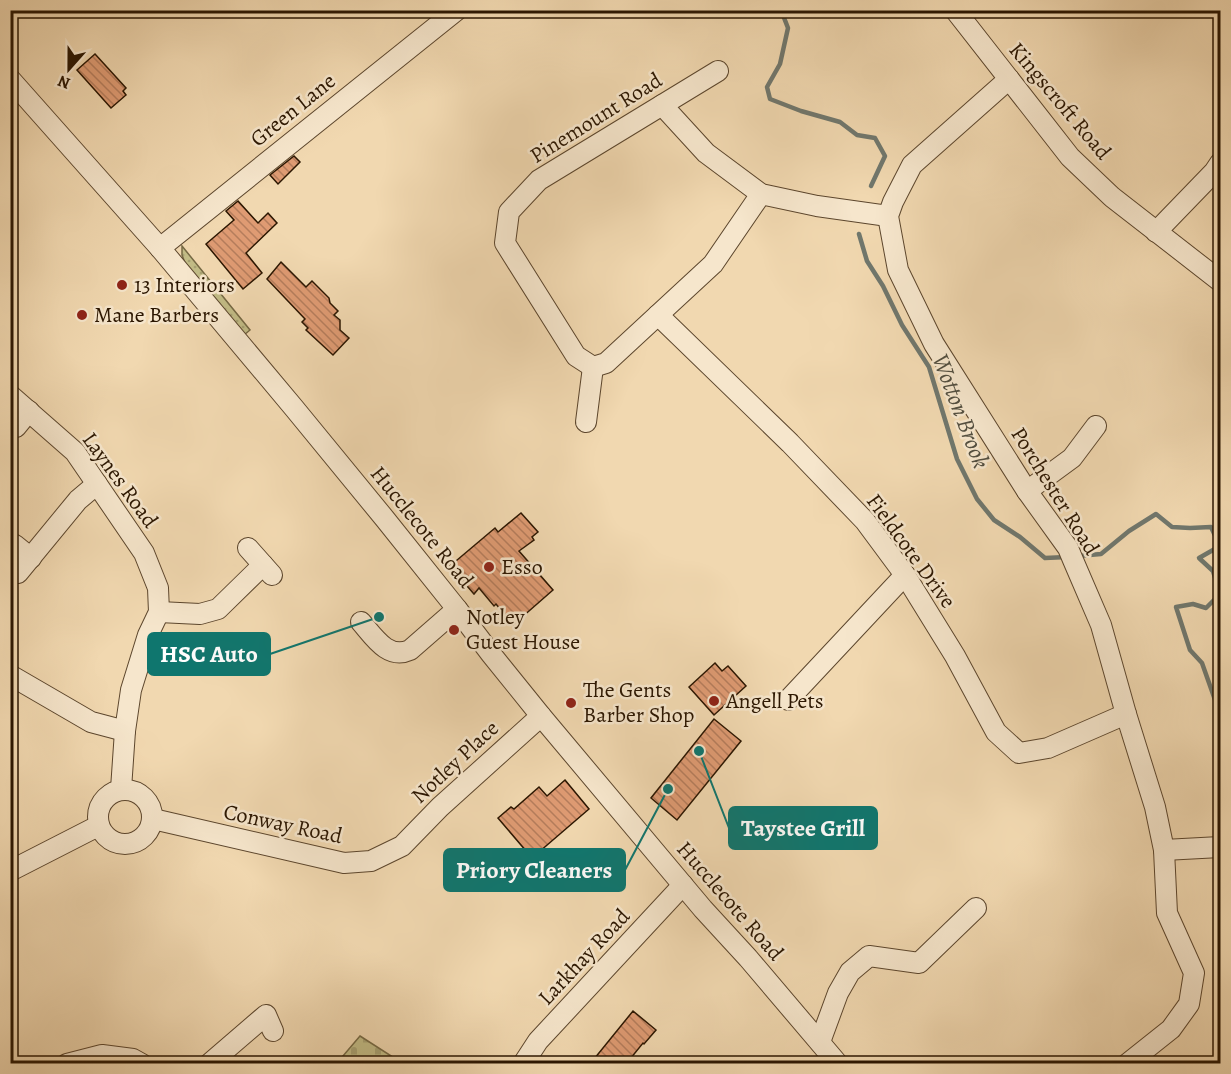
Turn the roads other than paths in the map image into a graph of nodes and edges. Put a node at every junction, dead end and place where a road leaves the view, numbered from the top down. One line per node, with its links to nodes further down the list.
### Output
1 (457, 10): 11 (street, Green Lane)
2 (955, 10): 5 (street, Kingscroft Road)
3 (718, 71): 6 (street, Pinemount Road)
4 (10, 79): 11 (street, Hucclecote Road)
5 (1009, 79): 9 (street); 10 (street, Kingscroft Road)
6 (662, 105): 8 (street); 14 (street, Pinemount Road)
7 (1221, 163): 10 (street)
8 (761, 194): 9 (street); 13 (street)
9 (888, 216): 21 (street, Porchester Road)
10 (1156, 232): 12 (street, Kingscroft Road)
11 (160, 248): 27 (street, Hucclecote Road)
12 (1221, 281)
13 (658, 315): 14 (street); 26 (street, Fieldcote Drive)
14 (593, 367): 17 (street)
15 (10, 394): 16 (street, Laynes Road)
16 (29, 411): 19 (street); 20 (street, Laynes Road)
17 (586, 422)
18 (1096, 426): 21 (street)
19 (16, 427)
20 (97, 484): 24 (street); 28 (street, Laynes Road)
21 (1027, 491): 32 (street, Porchester Road)
22 (15, 545): 24 (street)
23 (248, 548): 28 (street)
24 (31, 558): 25 (street)
25 (18, 573)
26 (905, 575): 31 (street); 32 (street, Fieldcote Drive)
27 (457, 609): 29 (street); 33 (street, Hucclecote Road)
28 (159, 612): 34 (street)
29 (361, 622)
30 (10, 675): 34 (street)
31 (788, 700)
32 (1126, 714): 40 (street, Porchester Road)
33 (542, 716): 38 (street, Notley Place); 42 (street, Hucclecote Road)
34 (125, 730): 35 (street)
35 (121, 789): 36 (street); 37 (street)
36 (153, 819): 37 (street); 38 (street, Conway Road)
37 (98, 826): 41 (street)
38 (402, 846)
39 (1221, 847): 40 (street)
40 (1164, 850): 51 (street, Porchester Road)
41 (10, 871)
42 (683, 885): 45 (street, Hucclecote Road); 49 (street, Larkhay Road)
43 (976, 908): 45 (street)
44 (265, 1016): 48 (street)
45 (819, 1042): 50 (street, Hucclecote Road)
46 (67, 1064): 47 (street)
47 (142, 1064)
48 (209, 1064)
49 (523, 1064)
50 (838, 1064)
51 (1127, 1064)

